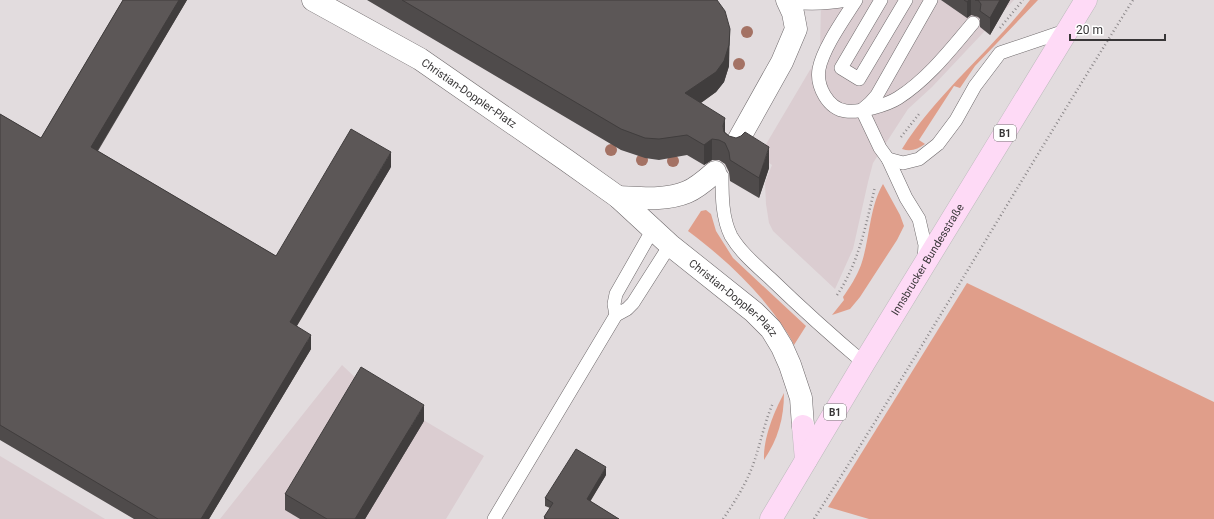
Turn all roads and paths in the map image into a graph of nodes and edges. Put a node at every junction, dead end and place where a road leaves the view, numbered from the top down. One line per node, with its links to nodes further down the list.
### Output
1 (313, 0): 16 (street, Christian-Doppler-Platz)
2 (847, 0): 9 (lane)
3 (856, 0): 12 (lane)
4 (881, 0): 5 (lane)
5 (906, 0)
6 (931, 0): 12 (lane)
7 (1086, 0): 11 (main road, Innsbrucker Bundesstraße / B1)
8 (1133, 0): 26 (path)
9 (787, 1): 13 (street)
10 (973, 23): 12 (lane)
11 (1068, 30): 14 (lane); 19 (main road, Innsbrucker Bundesstraße / B1)
12 (862, 110): 14 (lane)
13 (735, 146)
14 (888, 159): 19 (lane)
15 (719, 174): 16 (street); 21 (lane)
16 (618, 198): 17 (street, Christian-Doppler-Platz)
17 (653, 229): 18 (street, Christian-Doppler-Platz); 20 (lane)
18 (670, 245): 20 (lane); 22 (street, Christian-Doppler-Platz)
19 (924, 266): 21 (main road, Innsbrucker Bundesstraße / B1)
20 (616, 315): 24 (lane)
21 (864, 364): 23 (main road, Innsbrucker Bundesstraße / B1)
22 (803, 426): 23 (main road)
23 (806, 460): 25 (main road, Innsbrucker Bundesstraße / B1)
24 (494, 519)
25 (771, 519)
26 (814, 519)

